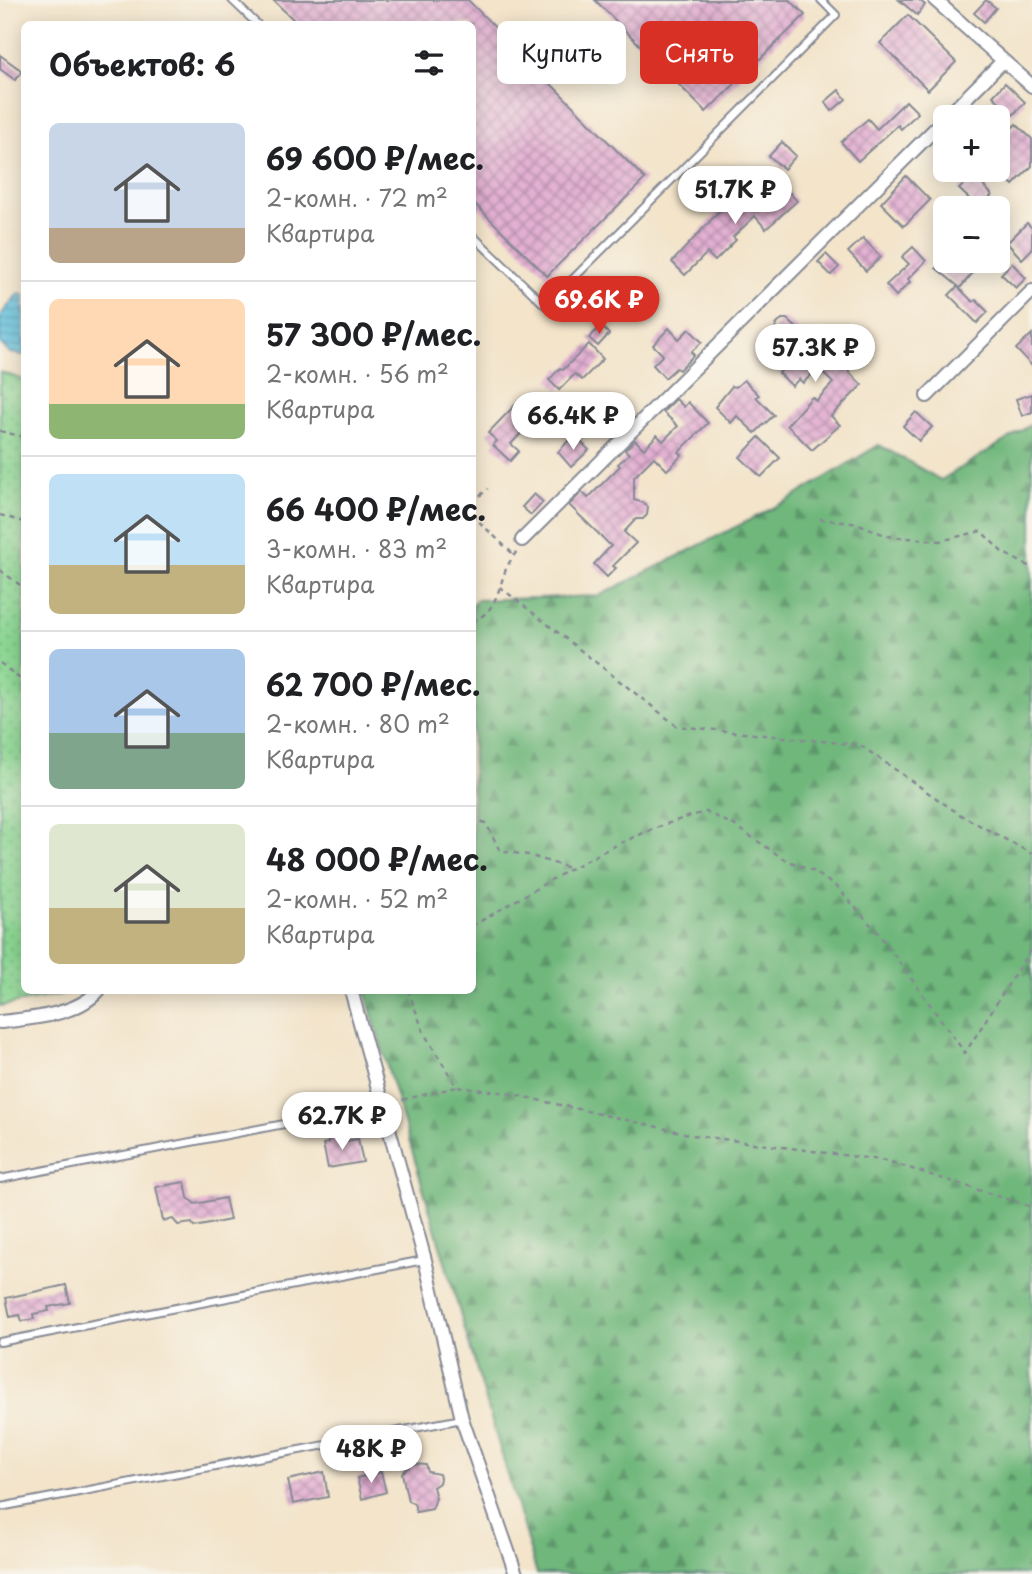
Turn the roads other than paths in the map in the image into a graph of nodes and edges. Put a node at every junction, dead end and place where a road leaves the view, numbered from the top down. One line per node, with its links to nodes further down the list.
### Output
1 (232, 0): 4 (lane)
2 (821, 0): 9 (lane)
3 (935, 0): 5 (street)
4 (254, 21)
5 (1002, 62): 6 (street); 7 (street)
6 (1032, 86)
7 (959, 105)
8 (933, 131): 12 (street)
9 (476, 239)
10 (1032, 291): 11 (street)
11 (927, 396)
12 (522, 540)
13 (96, 994): 15 (street)
14 (352, 994): 16 (street)
15 (0, 1022)
16 (382, 1105): 17 (lane); 18 (street)
17 (0, 1178)
18 (425, 1260): 19 (lane); 20 (street)
19 (0, 1342)
20 (462, 1419): 21 (lane); 22 (street)
21 (0, 1507)
22 (516, 1574)

